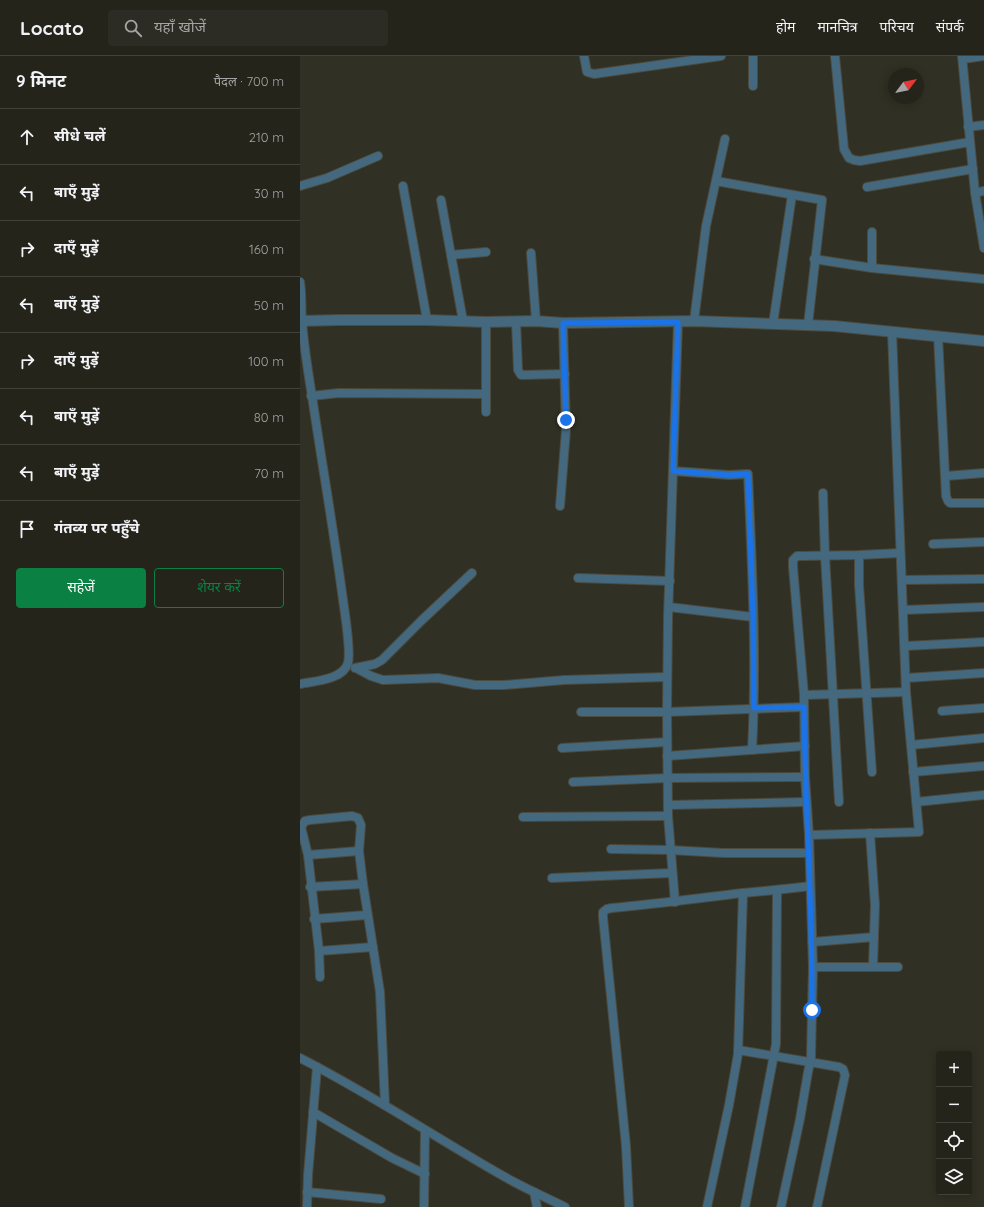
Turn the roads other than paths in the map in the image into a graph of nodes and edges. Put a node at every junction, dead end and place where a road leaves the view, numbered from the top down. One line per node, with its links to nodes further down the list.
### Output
1 (584, 56): 6 (street)
2 (721, 56): 6 (street)
3 (752, 56): 8 (street)
4 (834, 56): 12 (street)
5 (984, 56): 7 (street)
6 (710, 57)
7 (962, 57): 10 (street)
8 (753, 86)
9 (984, 125): 10 (street)
10 (968, 127): 12 (street)
11 (725, 139): 15 (street)
12 (970, 142): 14 (street)
13 (378, 156): 16 (street)
14 (973, 169): 18 (street); 20 (street)
15 (716, 181): 21 (street); 36 (street)
16 (300, 186)
17 (403, 186): 32 (street)
18 (867, 187)
19 (984, 191): 20 (street)
20 (975, 193): 24 (street)
21 (792, 195): 28 (street); 41 (street)
22 (441, 200): 27 (street)
23 (872, 232): 29 (street)
24 (984, 248)
25 (486, 252): 27 (street)
26 (531, 253): 35 (street)
27 (451, 255): 34 (street)
28 (814, 259): 29 (street); 42 (street)
29 (872, 268): 30 (street)
30 (984, 280)
31 (300, 282): 33 (street)
32 (427, 320): 33 (street); 34 (street)
33 (301, 321): 48 (street)
34 (463, 321): 37 (street)
35 (536, 321): 38 (street); 40 (street)
36 (694, 321): 39 (street); 41 (street)
37 (486, 322): 38 (street); 47 (street)
38 (516, 322): 46 (street)
39 (678, 322): 40 (street); 50 (street)
40 (563, 323): 46 (street)
41 (773, 324): 42 (street)
42 (808, 325): 43 (street)
43 (892, 332): 44 (street); 58 (street)
44 (938, 336): 45 (street); 52 (street)
45 (984, 341)
46 (565, 374): 55 (street)
47 (485, 394): 48 (street); 49 (street)
48 (311, 396): 73 (street)
49 (486, 412)
50 (673, 471): 65 (street); 69 (street)
51 (984, 473): 52 (street)
52 (946, 476): 54 (street)
53 (823, 494): 59 (street)
54 (984, 503)
55 (560, 506)
56 (984, 542): 57 (street)
57 (933, 544)
58 (900, 553): 60 (street); 64 (street)
59 (825, 556): 60 (street); 80 (street); 81 (street)
60 (859, 556): 79 (street)
61 (472, 573): 72 (street)
62 (578, 578): 65 (street)
63 (984, 579): 64 (street)
64 (902, 580): 68 (street)
65 (670, 581): 66 (street)
66 (669, 606): 69 (street); 75 (street)
67 (984, 607): 68 (street)
68 (904, 610): 71 (street)
69 (753, 617): 83 (street)
70 (984, 642): 71 (street)
71 (905, 646): 76 (street)
72 (356, 668): 73 (street); 75 (street)
73 (344, 670): 77 (street)
74 (984, 673): 76 (street)
75 (667, 677): 87 (street)
76 (906, 678): 78 (street)
77 (300, 684)
78 (906, 692): 79 (street); 90 (street)
79 (867, 693): 80 (street); 96 (street)
80 (832, 694): 81 (street); 103 (street)
81 (804, 695): 82 (street)
82 (804, 707): 83 (street); 91 (street)
83 (754, 708): 87 (street); 93 (street)
84 (984, 708): 85 (street)
85 (942, 711)
86 (581, 712): 87 (street)
87 (667, 712): 89 (street)
88 (984, 738): 90 (street)
89 (667, 742): 92 (street); 94 (street)
90 (911, 745): 97 (street)
91 (804, 746): 93 (street); 98 (street)
92 (562, 748)
93 (752, 750): 94 (street)
94 (668, 756): 99 (street)
95 (984, 766): 97 (street)
96 (872, 772)
97 (913, 772): 104 (street)
98 (805, 777): 99 (street); 102 (street)
99 (668, 778): 100 (street); 105 (street)
100 (574, 782)
101 (984, 796): 104 (street)
102 (806, 802): 105 (street); 109 (street)
103 (839, 802)
104 (916, 802): 108 (street)
105 (668, 805): 106 (street)
106 (668, 816): 107 (street); 111 (street)
107 (523, 817)
108 (870, 833): 109 (street); 125 (street)
109 (809, 835): 113 (street)
110 (612, 849): 111 (street)
111 (670, 850): 113 (street); 115 (street)
112 (359, 851): 114 (street); 114 (street); 117 (street)
113 (809, 853): 118 (street)
114 (308, 855): 119 (street)
115 (672, 873): 116 (street); 122 (street)
116 (552, 878)
117 (362, 884): 119 (street); 123 (street)
118 (810, 886): 120 (street); 126 (street)
119 (310, 887): 124 (street)
120 (777, 891): 121 (street); 134 (street)
121 (743, 893): 122 (street); 133 (street)
122 (675, 902): 149 (street)
123 (367, 915): 124 (street); 127 (street)
124 (314, 919): 128 (street)
125 (874, 937): 126 (street); 130 (street)
126 (812, 942): 129 (street)
127 (373, 947): 128 (street); 138 (street)
128 (319, 951): 132 (street)
129 (813, 967): 130 (street); 136 (street)
130 (873, 967): 131 (street)
131 (898, 967)
132 (320, 977)
133 (738, 1050): 134 (street); 150 (street)
134 (774, 1057): 136 (street); 151 (street)
135 (300, 1058): 137 (street)
136 (810, 1063): 152 (street); 153 (street)
137 (318, 1067): 138 (street); 139 (street)
138 (386, 1105): 140 (street)
139 (313, 1112): 141 (street); 142 (street)
140 (425, 1130): 141 (street); 143 (street)
141 (425, 1174): 146 (street)
142 (307, 1192): 144 (street); 145 (street)
143 (534, 1192): 147 (street); 148 (street)
144 (381, 1199)
145 (306, 1207)
146 (424, 1207)
147 (537, 1207)
148 (565, 1207)
149 (629, 1207)
150 (707, 1207)
151 (745, 1207)
152 (781, 1207)
153 (817, 1207)

